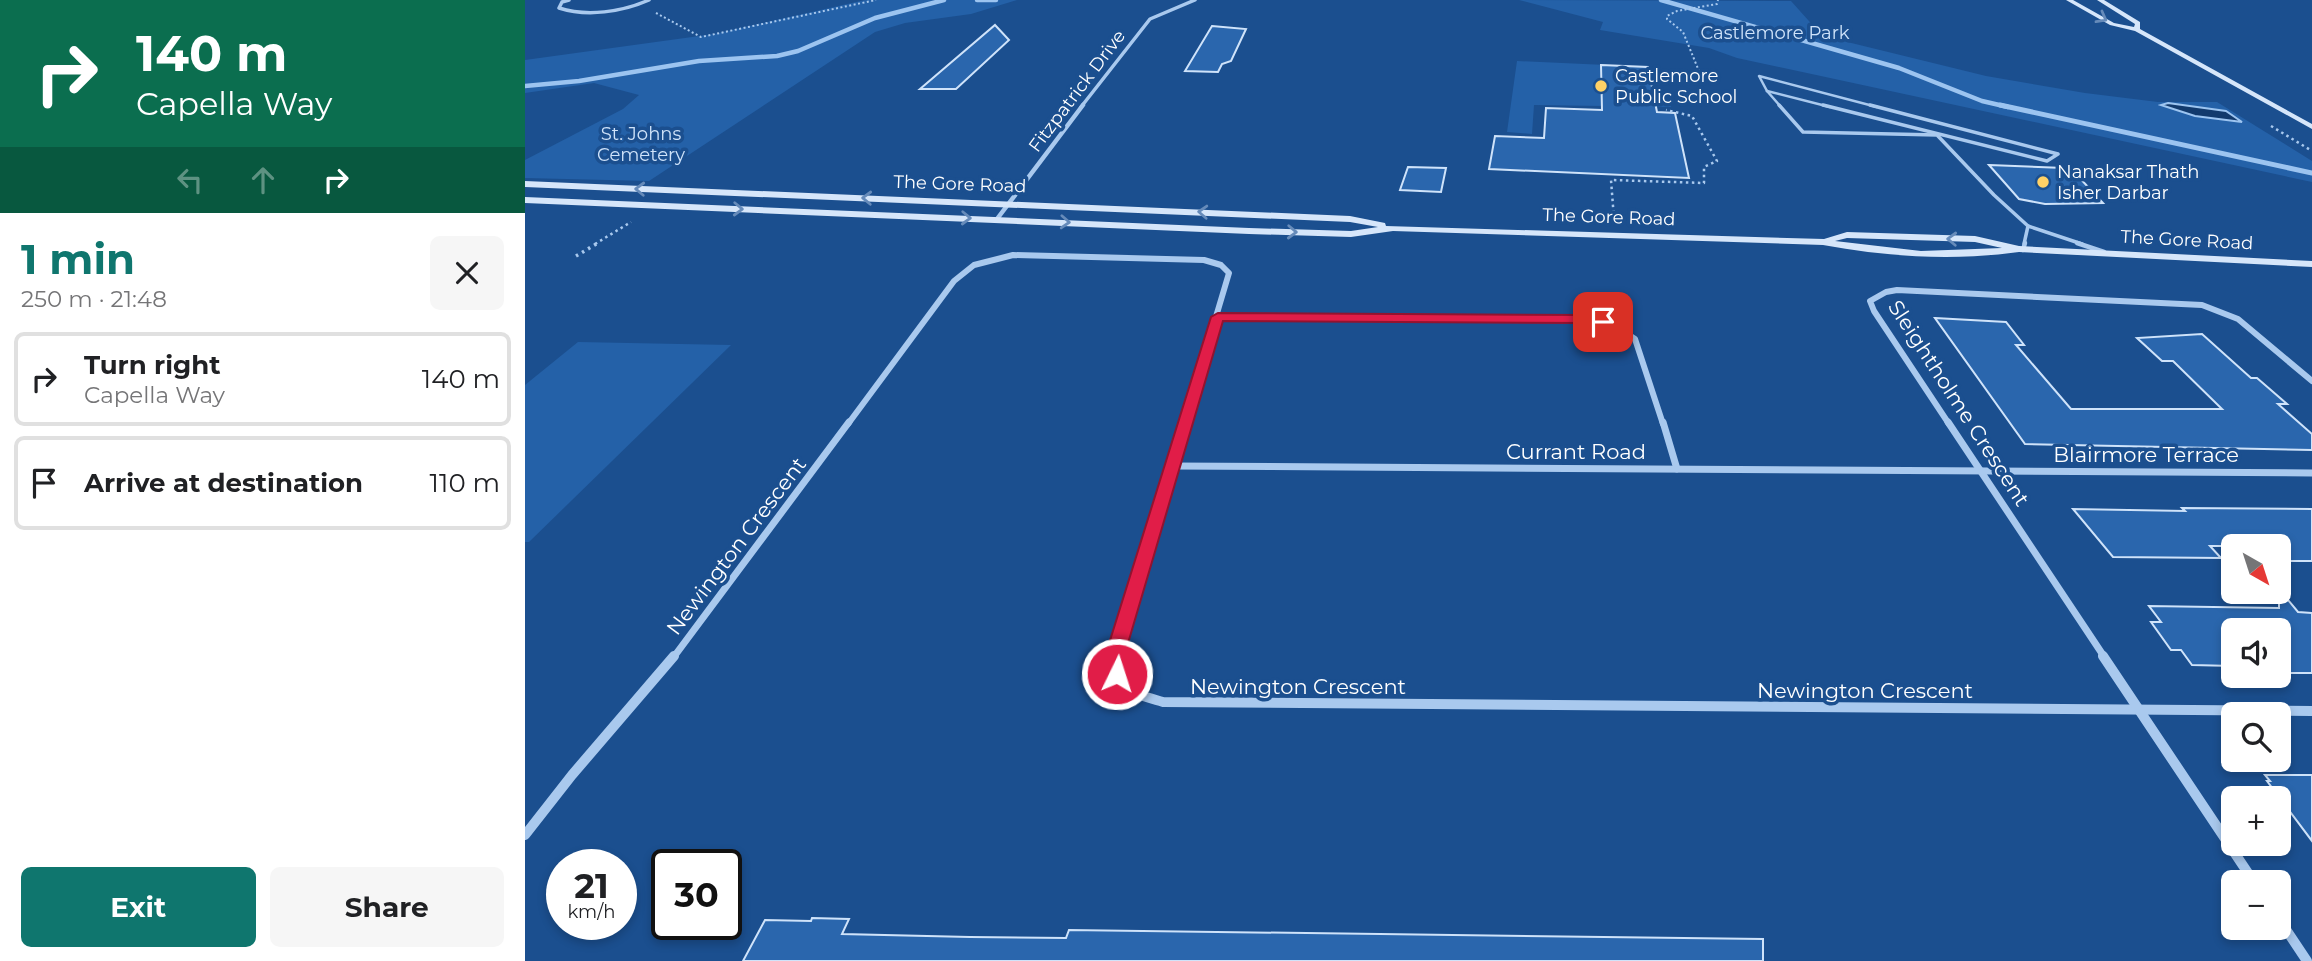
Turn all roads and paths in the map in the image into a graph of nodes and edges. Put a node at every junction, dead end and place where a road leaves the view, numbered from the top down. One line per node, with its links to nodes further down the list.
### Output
1 (569, 0): 8 (street)
2 (649, 0): 8 (street)
3 (876, 0): 8 (path)
4 (1195, 0): 18 (street, Fitzpatrick Drive)
5 (1718, 0): 10 (path)
6 (2069, 0): 9 (main road, one-way to 9)
7 (2100, 0): 9 (main road)
8 (643, 3)
9 (2137, 30): 14 (main road)
10 (1701, 76)
11 (1767, 91): 13 (lane); 15 (lane); 15 (lane)
12 (1665, 110): 20 (path)
13 (1943, 123): 15 (lane); 15 (lane)
14 (2312, 127)
15 (1937, 135): 22 (lane)
16 (525, 184): 18 (main road, The Gore Road, one-way to 16)
17 (525, 200): 19 (main road, The Gore Road, one-way to 19)
18 (1009, 204): 19 (street, Fitzpatrick Drive); 23 (main road, The Gore Road, one-way to 18)
19 (997, 219): 23 (main road, The Gore Road, one-way to 23)
20 (1614, 219)
21 (633, 221): 26 (path)
22 (2028, 226): 24 (lane); 25 (lane)
23 (1393, 228): 24 (main road, The Gore Road)
24 (2021, 249): 25 (main road, The Gore Road)
25 (2111, 254): 27 (main road, The Gore Road)
26 (576, 256)
27 (2312, 264)
28 (1218, 317): 30 (street, Newington Crescent); 31 (street); 36 (street, Newington Crescent)
29 (2312, 382): 32 (street, Sleightholme Crescent)
30 (1172, 466): 31 (street, Currant Road); 34 (street, Newington Crescent)
31 (1677, 470): 32 (street, Currant Road)
32 (1981, 470): 33 (street, Blairmore Terrace); 34 (street, Sleightholme Crescent)
33 (2312, 473)
34 (2138, 710): 35 (street, Newington Crescent); 37 (street, Sleightholme Crescent)
35 (2312, 711)
36 (525, 835)
37 (2246, 870)
38 (2291, 937): 39 (street)
39 (2307, 961)

